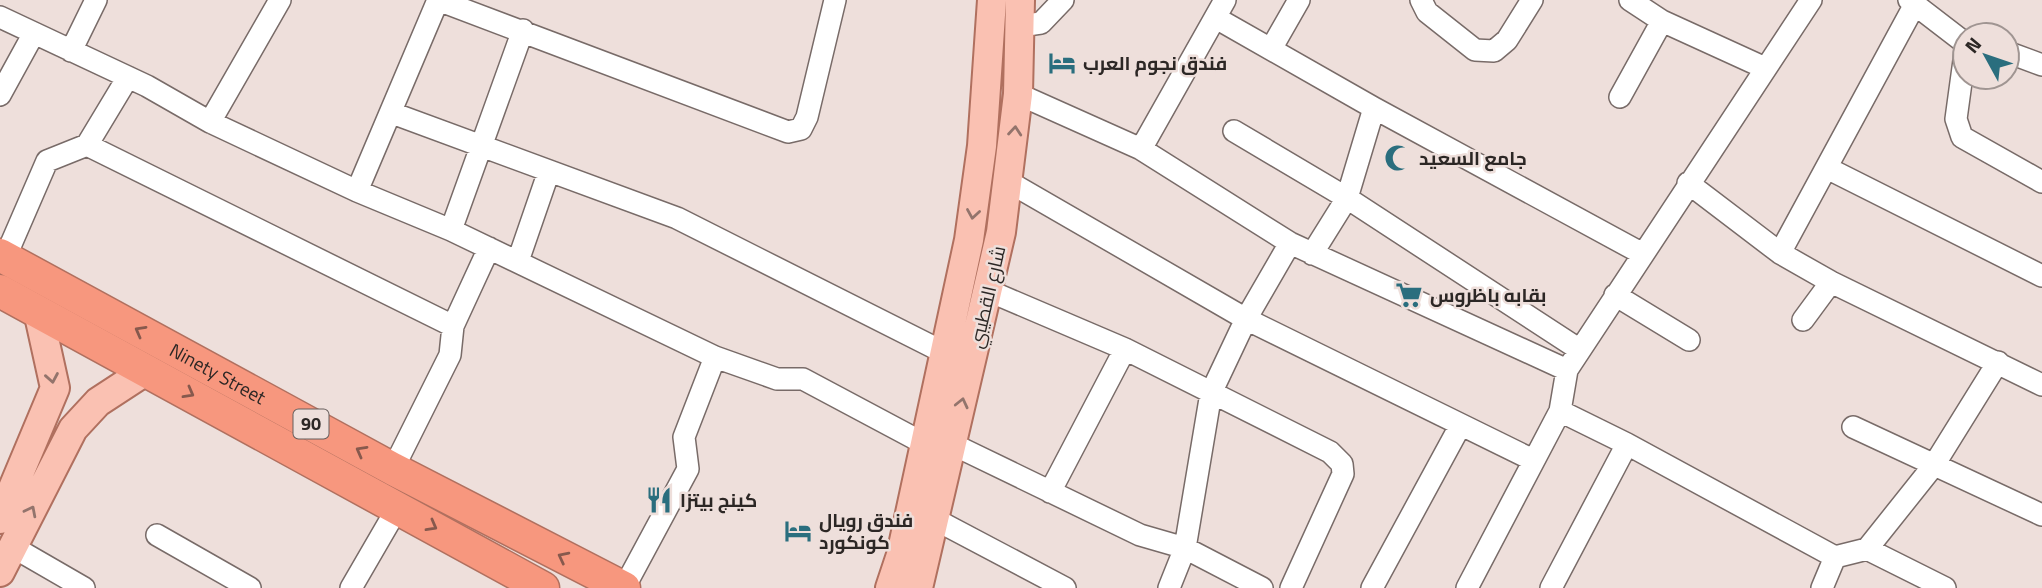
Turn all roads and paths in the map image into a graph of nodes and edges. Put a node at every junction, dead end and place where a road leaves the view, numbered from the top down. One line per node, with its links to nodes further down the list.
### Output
1 (96, 0): 21 (street)
2 (281, 0): 32 (street)
3 (438, 0): 17 (street); 31 (street)
4 (835, 0): 17 (street)
5 (992, 0): 64 (main road, شارع القطيبي, one-way to 64)
6 (1299, 0): 20 (street)
7 (1421, 0): 8 (street)
8 (1532, 0)
9 (1630, 0): 16 (street)
10 (1811, 0): 24 (street)
11 (1055, 1): 14 (street)
12 (1912, 3): 18 (street); 37 (street)
13 (1221, 9): 20 (street); 36 (street)
14 (1020, 13): 27 (main road, شارع القطيبي)
15 (0, 17): 19 (street)
16 (1662, 22): 24 (street); 29 (street)
17 (523, 30): 35 (street)
18 (1951, 32)
19 (34, 33): 21 (street); 28 (street)
20 (1270, 49): 30 (street)
21 (71, 51): 25 (street)
22 (2021, 57): 23 (street)
23 (2042, 65)
24 (1765, 68): 40 (street)
25 (128, 77): 32 (street); 34 (street)
26 (1960, 91): 41 (street)
27 (1018, 94): 36 (street); 39 (main road, شارع القطيبي, one-way to 27)
28 (0, 95)
29 (1620, 97)
30 (1374, 108): 43 (street); 47 (street)
31 (392, 113): 35 (street); 42 (street)
32 (210, 122): 42 (street)
33 (1234, 131): 43 (street)
34 (87, 145): 50 (street); 60 (street)
35 (480, 145): 38 (street); 44 (street)
36 (1141, 149): 45 (street)
37 (1827, 168): 48 (street); 52 (street)
38 (549, 171): 51 (street); 64 (street)
39 (1009, 183): 55 (main road, شارع القطيبي); 58 (street)
40 (1688, 183): 47 (street); 48 (street)
41 (2042, 183)
42 (357, 191): 44 (street)
43 (1347, 198): 49 (street); 63 (street)
44 (451, 230): 46 (street)
45 (1290, 243): 49 (street); 58 (street)
46 (489, 248): 51 (street); 60 (street)
47 (1642, 253): 56 (street)
48 (1780, 253): 53 (street)
49 (1312, 254): 68 (street)
50 (3, 256): 78 (highway, Ninety Street / 90, one-way to 50)
51 (518, 261): 65 (street)
52 (2042, 276)
53 (1831, 282): 59 (street); 66 (street)
54 (0, 290): 57 (highway, Ninety Street / 90)
55 (989, 291): 62 (street); 74 (main road, شارع القطيبي, one-way to 55)
56 (1615, 295): 61 (street); 63 (street)
57 (38, 311): 67 (highway, Ninety Street / 90); 83 (main road, one-way to 83)
58 (1246, 319): 70 (street); 72 (street)
59 (1803, 320)
60 (453, 326): 78 (street)
61 (1689, 340)
62 (1125, 349): 70 (street); 79 (street)
63 (1580, 350): 68 (street)
64 (945, 354): 74 (main road, شارع القطيبي)
65 (715, 358): 74 (street); 93 (street)
66 (1998, 362): 69 (street); 77 (street)
67 (147, 370): 80 (highway, Ninety Street / 90, one-way to 80); 88 (main road, one-way to 67)
68 (1567, 370): 71 (street)
69 (2042, 384)
70 (1211, 393): 85 (street); 99 (street)
71 (1560, 411): 75 (street); 76 (street)
72 (1460, 426): 76 (street); 100 (street)
73 (1853, 427): 77 (street)
74 (939, 444): 79 (street); 81 (main road, شارع القطيبي)
75 (1627, 444): 87 (street); 102 (street)
76 (1533, 460): 101 (street)
77 (1934, 465): 82 (street); 86 (street)
78 (393, 468): 93 (highway, Ninety Street / 90, one-way to 78)
79 (1050, 492): 85 (street)
80 (398, 507): 91 (street); 92 (highway, Ninety Street / 90, one-way to 92)
81 (923, 513): 94 (main road, شارع القطيبي); 95 (main road, شارع القطيبي); 96 (street)
82 (2042, 515)
83 (1, 516)
84 (157, 535): 90 (street)
85 (1185, 548): 97 (street); 98 (street)
86 (1867, 549): 87 (street); 104 (street)
87 (1835, 557): 103 (street)
88 (6, 560): 89 (street)
89 (84, 588)
90 (250, 588)
91 (351, 588)
92 (543, 588)
93 (624, 588)
94 (890, 588)
95 (918, 588)
96 (1065, 588)
97 (1169, 588)
98 (1262, 588)
99 (1291, 588)
100 (1372, 588)
101 (1467, 588)
102 (1551, 588)
103 (1822, 588)
104 (1945, 588)

